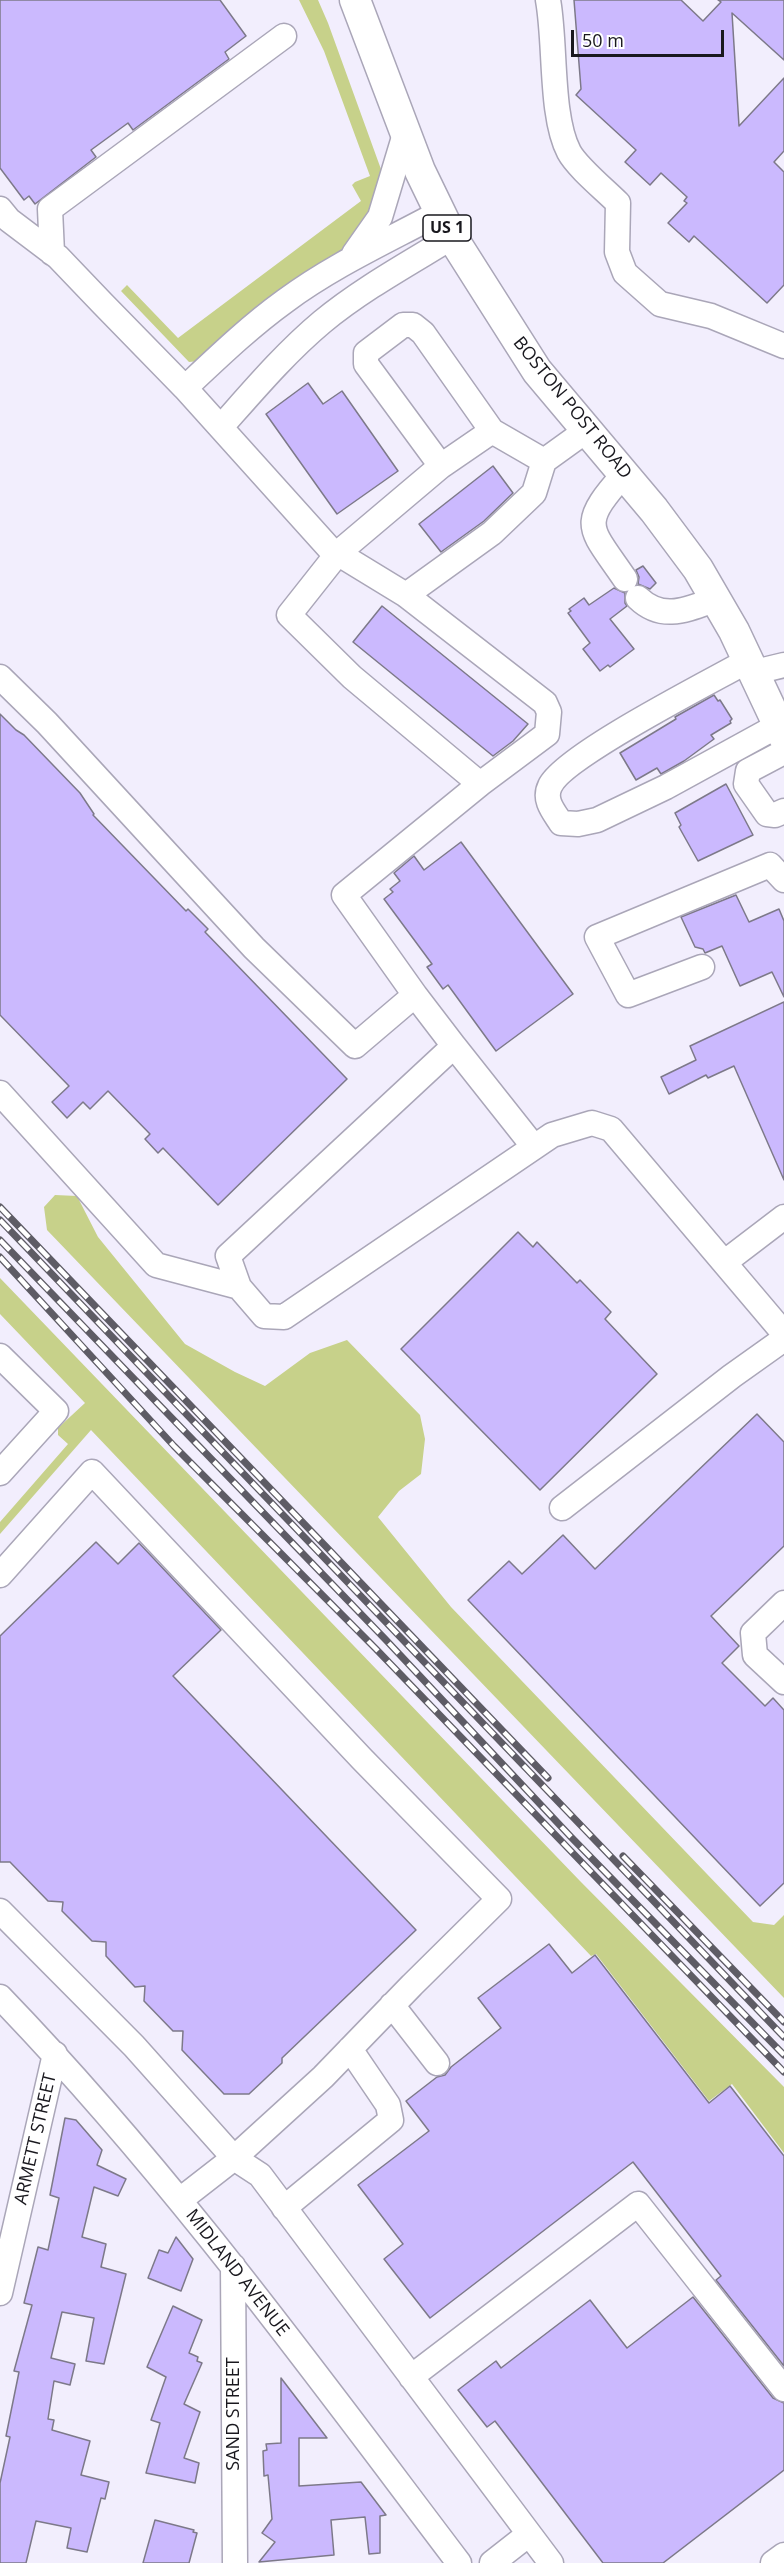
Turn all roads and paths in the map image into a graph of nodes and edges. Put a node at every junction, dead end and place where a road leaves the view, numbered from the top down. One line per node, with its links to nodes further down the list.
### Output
1 (355, 0): 4 (main road, BOSTON POST ROAD / US 1)
2 (548, 0): 9 (street)
3 (284, 36): 7 (street)
4 (405, 134): 6 (main road, BOSTON POST ROAD / US 1); 8 (street)
5 (0, 209): 7 (street)
6 (446, 225): 8 (street); 11 (street); 12 (main road, BOSTON POST ROAD / US 1)
7 (52, 253): 10 (street)
8 (345, 264): 10 (street)
9 (784, 346)
10 (185, 388): 11 (street)
11 (221, 427): 17 (street)
12 (587, 430): 14 (street); 16 (main road, BOSTON POST ROAD / US 1)
13 (492, 431): 14 (street); 15 (street); 15 (street)
14 (544, 461): 18 (street)
15 (441, 466): 17 (street)
16 (624, 474): 19 (main road, BOSTON POST ROAD / US 1); 19 (street)
17 (338, 554): 18 (street); 24 (street)
18 (406, 595): 24 (street)
19 (717, 599): 21 (main road, BOSTON POST ROAD / US 1)
20 (784, 665): 21 (street)
21 (752, 666): 23 (main road, BOSTON POST ROAD / US 1); 23 (street)
22 (0, 677): 28 (street)
23 (782, 738): 25 (street)
24 (480, 784): 28 (street)
25 (775, 813)
26 (784, 880): 27 (street)
27 (702, 967)
28 (415, 995): 29 (street)
29 (454, 1046): 31 (street); 34 (street)
30 (0, 1093): 34 (street)
31 (534, 1147): 33 (street); 34 (street)
32 (784, 1217): 33 (street)
33 (725, 1262): 35 (street)
34 (239, 1287)
35 (784, 1334): 38 (street)
36 (0, 1356): 37 (street)
37 (0, 1473)
38 (562, 1508)
39 (0, 1575): 44 (street)
40 (784, 1603): 41 (street)
41 (784, 1682)
42 (0, 1911): 48 (street)
43 (0, 1997): 46 (street, MIDLAND AVENUE)
44 (392, 2005): 45 (street); 47 (street)
45 (350, 2049): 48 (street); 51 (street)
46 (55, 2054): 49 (street, MIDLAND AVENUE); 50 (street, ARMETT STREET)
47 (437, 2063)
48 (234, 2158): 49 (street); 51 (street)
49 (180, 2200): 52 (street, MIDLAND AVENUE)
50 (10, 2207): 53 (street, ARMETT STREET)
51 (284, 2208): 54 (street)
52 (233, 2266): 58 (street, SAND STREET); 59 (street, MIDLAND AVENUE)
53 (0, 2293)
54 (411, 2377): 55 (street); 56 (street)
55 (784, 2389)
56 (529, 2534): 60 (street); 61 (street)
57 (784, 2555): 62 (street)
58 (235, 2563)
59 (459, 2563)
60 (492, 2563)
61 (551, 2563)
62 (773, 2563)

